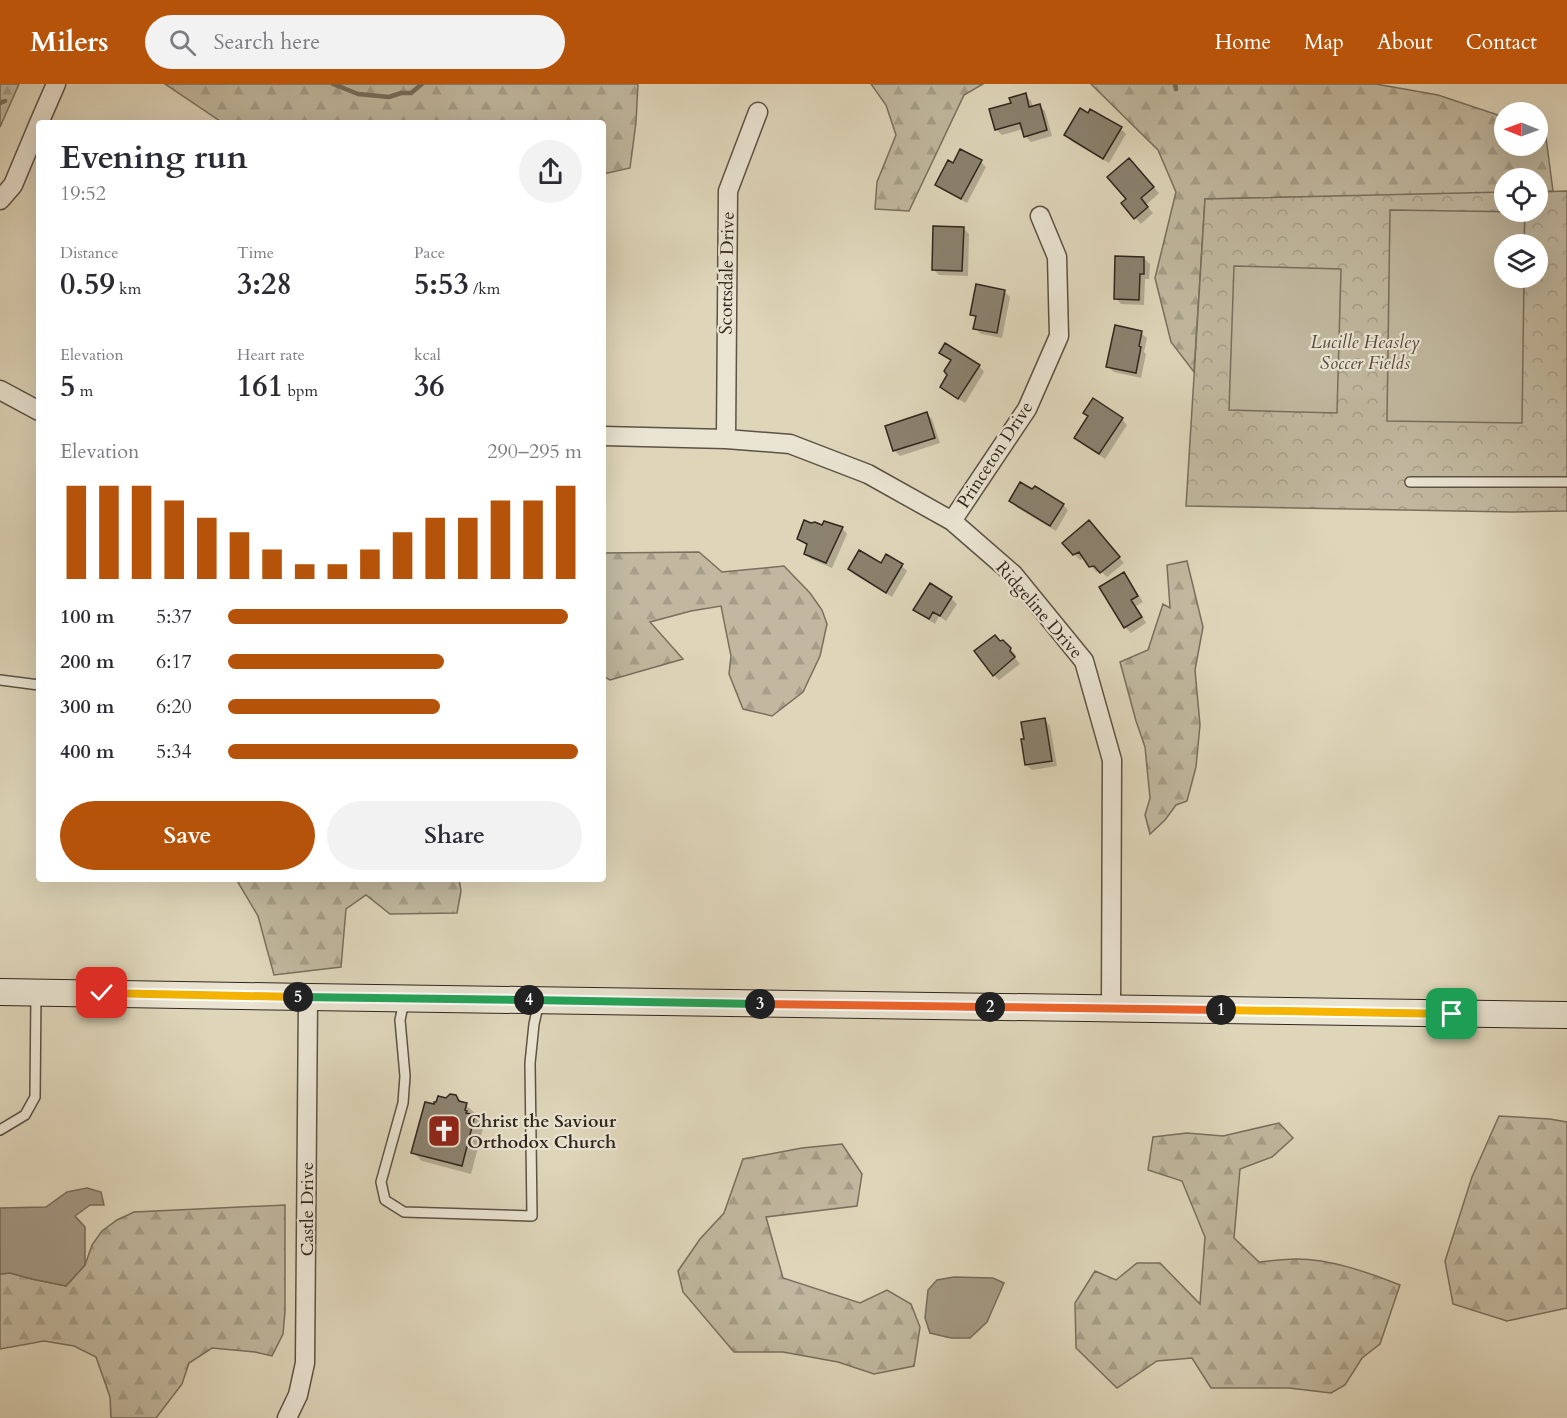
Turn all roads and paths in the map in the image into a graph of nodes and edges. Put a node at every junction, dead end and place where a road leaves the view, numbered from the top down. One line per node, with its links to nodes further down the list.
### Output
1 (56, 84): 3 (street)
2 (758, 111): 10 (street, Scottsdale Drive)
3 (40, 120)
4 (36, 130): 5 (street)
5 (0, 200)
6 (1040, 216): 13 (street, Princeton Drive)
7 (0, 390): 8 (street)
8 (36, 409)
9 (606, 436): 10 (street, Ridgeline Drive)
10 (726, 439): 13 (street, Ridgeline Drive)
11 (1410, 482): 12 (lane)
12 (1567, 482)
13 (952, 521): 21 (street, Ridgeline Drive)
14 (0, 680): 15 (lane)
15 (36, 685)
16 (0, 992): 17 (main road)
17 (36, 992): 18 (main road); 23 (lane)
18 (308, 997): 19 (main road); 24 (street, Castle Drive)
19 (405, 999): 20 (main road); 20 (lane)
20 (539, 1001): 21 (main road)
21 (1111, 1009): 22 (main road)
22 (1567, 1015)
23 (0, 1130)
24 (287, 1418)

